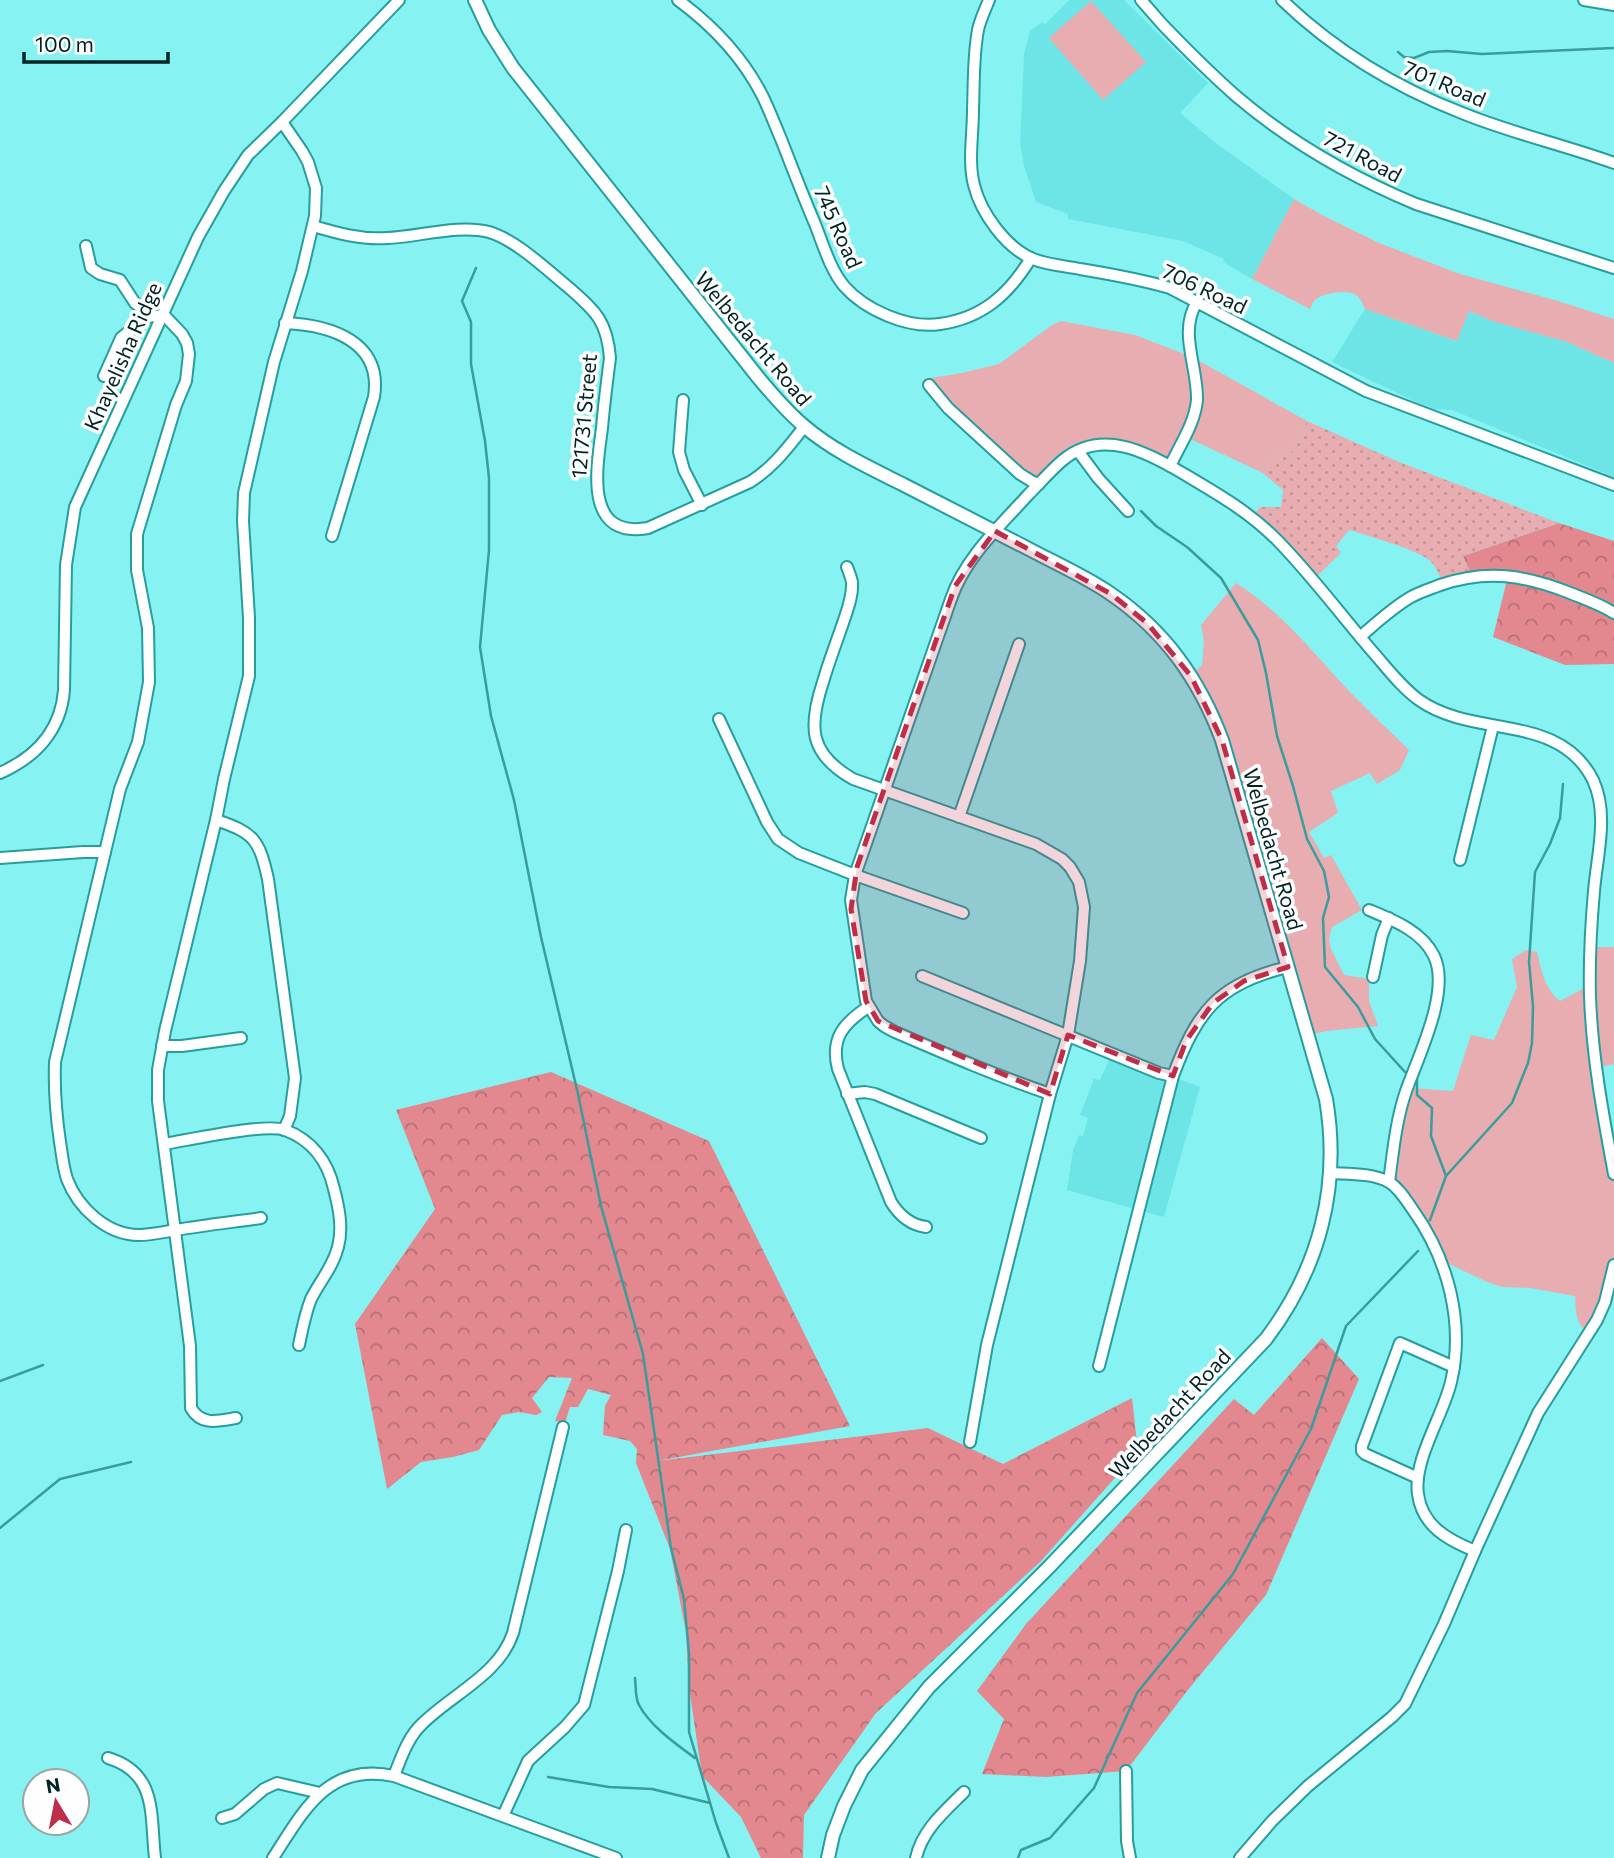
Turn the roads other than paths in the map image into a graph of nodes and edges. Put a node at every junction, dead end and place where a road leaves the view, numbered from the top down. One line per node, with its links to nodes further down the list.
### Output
1 (399, 0): 9 (street, Khayelisha Ridge)
2 (475, 0): 21 (street, Welbedacht Road)
3 (678, 0): 13 (street, 745 Road)
4 (989, 0): 13 (street, 706 Road)
5 (1282, 0): 10 (street, 701 Road)
6 (1584, 0): 8 (street)
7 (1144, 1): 14 (street, 721 Road)
8 (1614, 5)
9 (282, 122): 11 (street); 16 (street, Khayelisha Ridge)
10 (1614, 163)
11 (313, 226): 17 (street); 26 (street, 121731 Street)
12 (86, 246): 16 (street)
13 (1031, 258): 15 (street, 706 Road)
14 (1614, 268)
15 (1197, 302): 23 (street); 25 (street, 706 Road)
16 (158, 315): 18 (street); 36 (street, Khayelisha Ridge); 40 (street)
17 (285, 323): 29 (street); 39 (street)
18 (104, 376)
19 (929, 385): 24 (street)
20 (683, 400): 26 (street)
21 (804, 427): 26 (street, 121731 Street); 28 (street, Welbedacht Road)
22 (1079, 451): 23 (street); 24 (street); 27 (street)
23 (1170, 466): 32 (street)
24 (1039, 484): 28 (street)
25 (1614, 485)
26 (702, 505)
27 (1128, 511)
28 (995, 531): 37 (street); 47 (street, Welbedacht Road)
29 (332, 536)
30 (847, 567): 37 (street)
31 (1614, 613): 32 (street)
32 (1360, 637): 35 (street)
33 (1019, 644): 38 (street)
34 (719, 719): 43 (street)
35 (1493, 726): 42 (street); 61 (street)
36 (0, 773)
37 (884, 791): 38 (street); 43 (street)
38 (960, 817): 51 (street)
39 (216, 820): 53 (street); 57 (street)
40 (105, 852): 41 (street); 65 (street)
41 (0, 858)
42 (1460, 860)
43 (855, 875): 45 (street); 50 (street)
44 (1369, 910): 46 (street)
45 (964, 913)
46 (1389, 918): 49 (street); 62 (street)
47 (1288, 967): 54 (street); 60 (street, Welbedacht Road)
48 (922, 976): 51 (street)
49 (1373, 977)
50 (868, 1007): 55 (street); 56 (street)
51 (1068, 1035): 54 (street); 56 (street)
52 (241, 1038): 53 (street)
53 (162, 1046): 59 (street)
54 (1173, 1076): 68 (street)
55 (847, 1094): 58 (street); 64 (street)
56 (1050, 1094): 72 (street)
57 (284, 1130): 59 (street); 67 (street)
58 (981, 1138)
59 (164, 1144): 65 (street)
60 (1331, 1173): 62 (street); 86 (street, Welbedacht Road)
61 (1614, 1174)
62 (1389, 1182): 69 (street)
63 (261, 1218): 65 (street)
64 (926, 1227)
65 (174, 1230): 70 (street)
66 (1614, 1265): 75 (street)
67 (299, 1345)
68 (1100, 1366)
69 (1454, 1367): 73 (street); 73 (street)
70 (236, 1418)
71 (563, 1427): 78 (street)
72 (970, 1442)
73 (1418, 1478): 75 (street)
74 (625, 1530): 81 (street)
75 (1475, 1551): 89 (street)
76 (108, 1758): 83 (street)
77 (1126, 1771): 88 (street)
78 (394, 1776): 80 (street); 81 (street)
79 (964, 1792): 87 (street)
80 (320, 1793): 82 (street); 84 (street)
81 (503, 1816): 85 (street)
82 (222, 1818)
83 (155, 1858)
84 (273, 1858)
85 (615, 1858)
86 (828, 1858)
87 (916, 1858)
88 (1130, 1858)
89 (1240, 1858)

